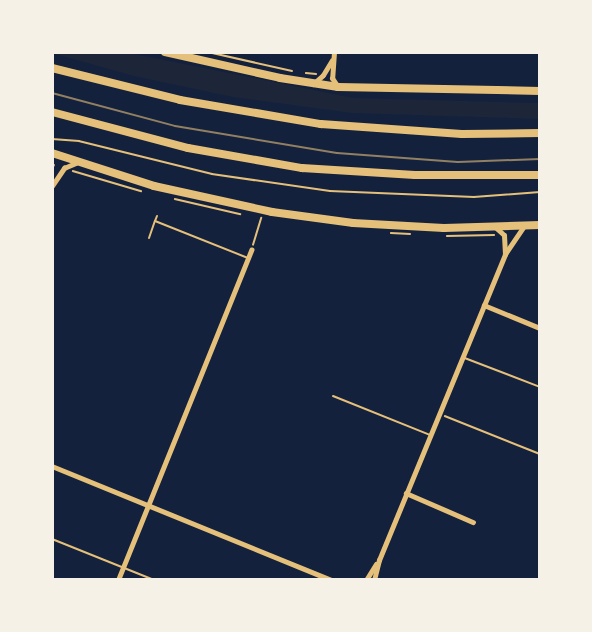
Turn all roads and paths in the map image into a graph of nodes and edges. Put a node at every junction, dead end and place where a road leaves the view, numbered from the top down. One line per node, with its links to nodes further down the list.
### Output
1 (165, 52): 9 (highway)
2 (208, 52): 6 (path)
3 (334, 52): 4 (street)
4 (332, 60): 8 (street); 10 (street)
5 (52, 68): 13 (highway)
6 (292, 72)
7 (302, 74): 8 (path)
8 (323, 75): 9 (street)
9 (312, 84): 10 (highway)
10 (338, 87): 11 (highway)
11 (537, 90)
12 (52, 112): 19 (highway)
13 (540, 133)
14 (52, 139): 21 (path)
15 (52, 153): 16 (highway)
16 (79, 163): 20 (street); 27 (highway)
17 (54, 165): 18 (path)
18 (52, 169)
19 (540, 175)
20 (52, 186)
21 (540, 192)
22 (157, 216): 24 (lane)
23 (262, 217): 29 (path)
24 (155, 221): 28 (lane); 31 (lane)
25 (540, 225): 26 (highway)
26 (524, 226): 27 (highway); 30 (street)
27 (495, 227): 30 (street)
28 (149, 238)
29 (251, 250): 31 (street)
30 (505, 254): 32 (street)
31 (248, 258): 42 (street)
32 (484, 305): 33 (street); 34 (street)
33 (540, 328)
34 (462, 357): 35 (lane); 37 (street)
35 (540, 387)
36 (333, 396): 38 (lane)
37 (439, 414): 38 (street); 39 (path)
38 (430, 435): 41 (street)
39 (540, 454)
40 (52, 466): 42 (street)
41 (406, 493): 43 (street); 45 (street)
42 (149, 506): 46 (street); 49 (street)
43 (473, 522)
44 (52, 539): 46 (lane)
45 (379, 560): 50 (street); 51 (street)
46 (123, 567): 47 (street); 48 (lane)
47 (118, 579)
48 (154, 579)
49 (331, 579)
50 (366, 579)
51 (374, 579)

